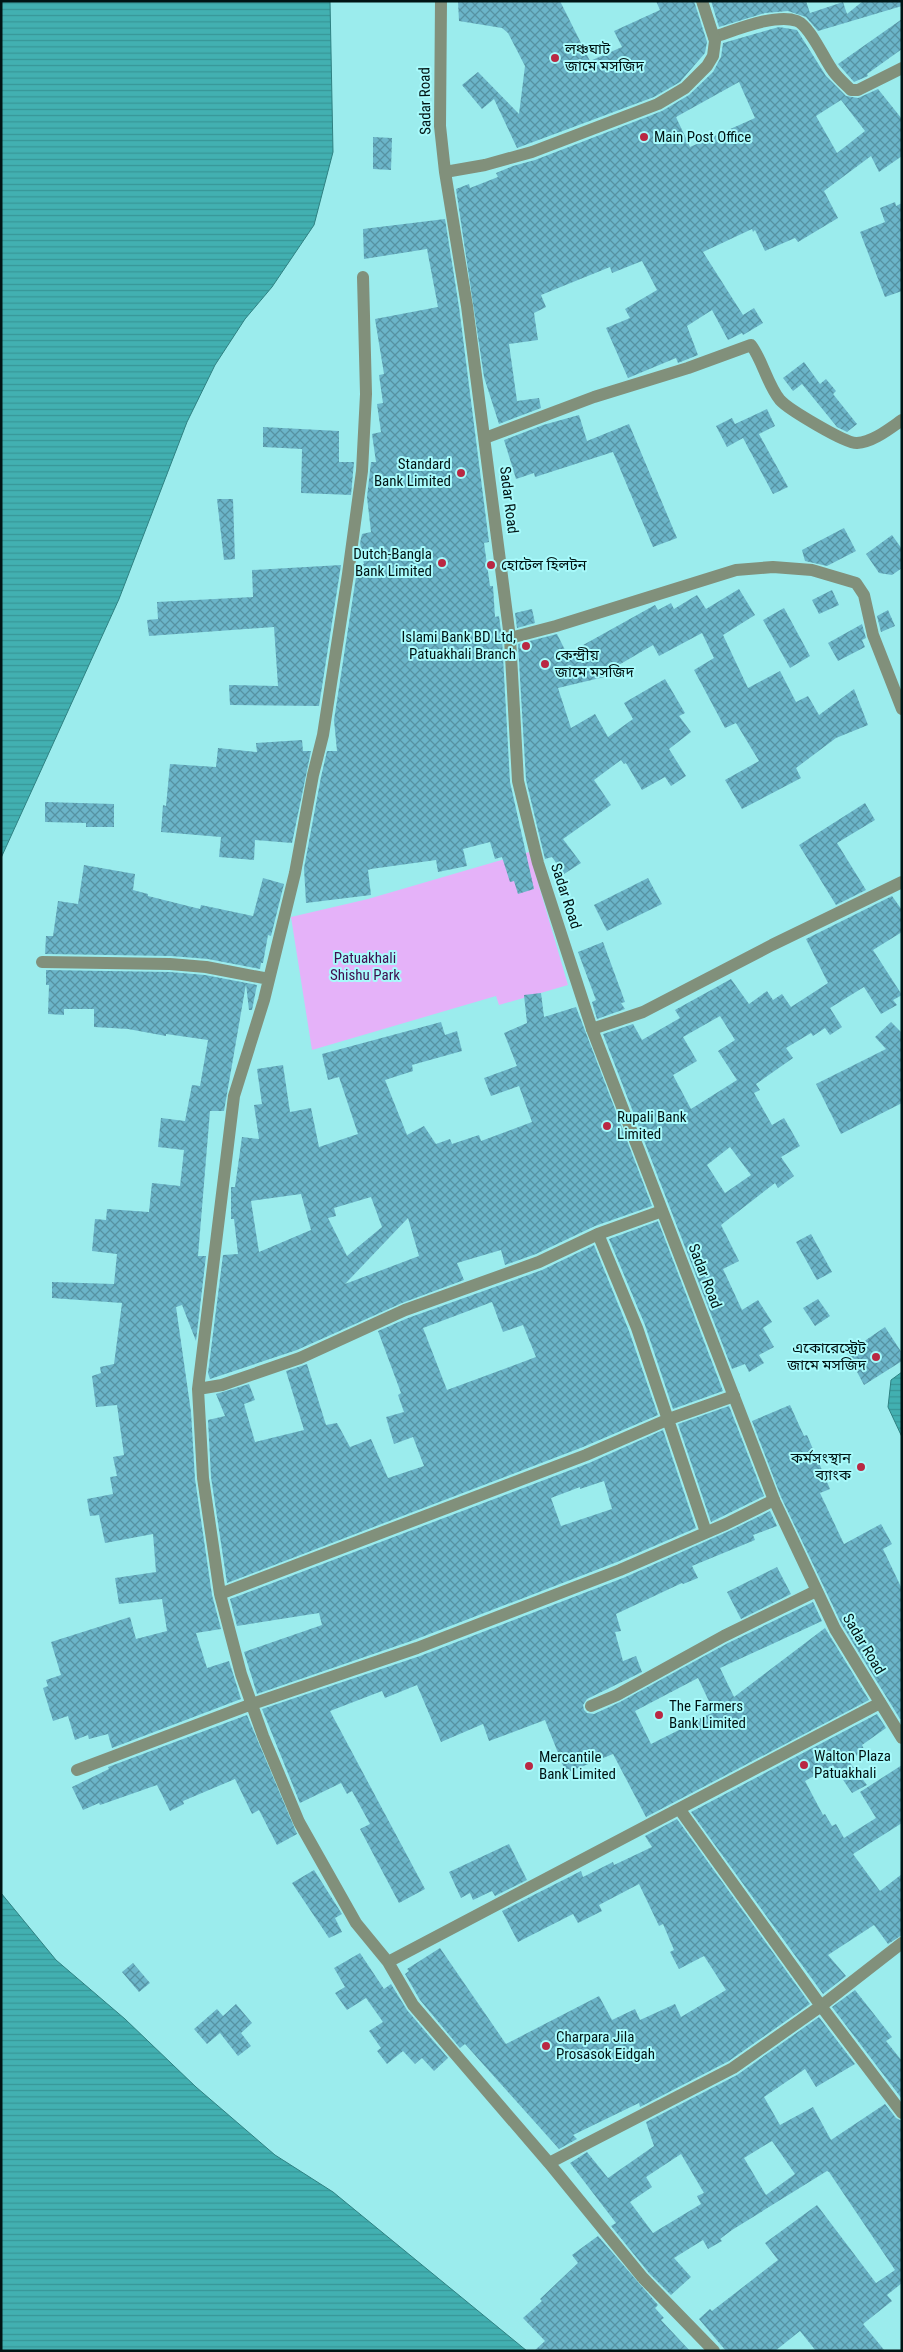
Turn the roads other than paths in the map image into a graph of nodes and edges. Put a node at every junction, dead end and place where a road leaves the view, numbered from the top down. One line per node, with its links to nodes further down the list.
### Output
1 (441, 1): 5 (street, Sadar Road)
2 (702, 1): 3 (street)
3 (714, 37): 4 (street); 5 (street)
4 (902, 68)
5 (445, 172): 8 (street, Sadar Road)
6 (363, 277): 13 (street)
7 (902, 420): 8 (street)
8 (484, 438): 9 (street, Sadar Road)
9 (510, 638): 10 (street); 14 (street, Sadar Road)
10 (902, 709)
11 (902, 882): 14 (street)
12 (42, 962): 13 (street)
13 (268, 979): 17 (street)
14 (592, 1029): 15 (street, Sadar Road)
15 (662, 1211): 16 (street); 18 (street, Sadar Road)
16 (598, 1234): 17 (street); 19 (street)
17 (198, 1390): 23 (street)
18 (734, 1396): 19 (street); 20 (street, Sadar Road)
19 (669, 1419): 21 (street); 23 (street)
20 (774, 1500): 21 (street); 22 (street, Sadar Road)
21 (706, 1532): 25 (street)
22 (816, 1591): 24 (street, Sadar Road); 26 (street)
23 (220, 1594): 25 (street)
24 (880, 1703): 27 (street, Sadar Road); 29 (street)
25 (252, 1704): 28 (street); 31 (street)
26 (590, 1706)
27 (902, 1738)
28 (77, 1770)
29 (680, 1810): 31 (street); 32 (street)
30 (902, 1943): 32 (street)
31 (388, 1962): 34 (street)
32 (821, 2006): 33 (street); 34 (street)
33 (902, 2113)
34 (549, 2162): 35 (street)
35 (714, 2351)

